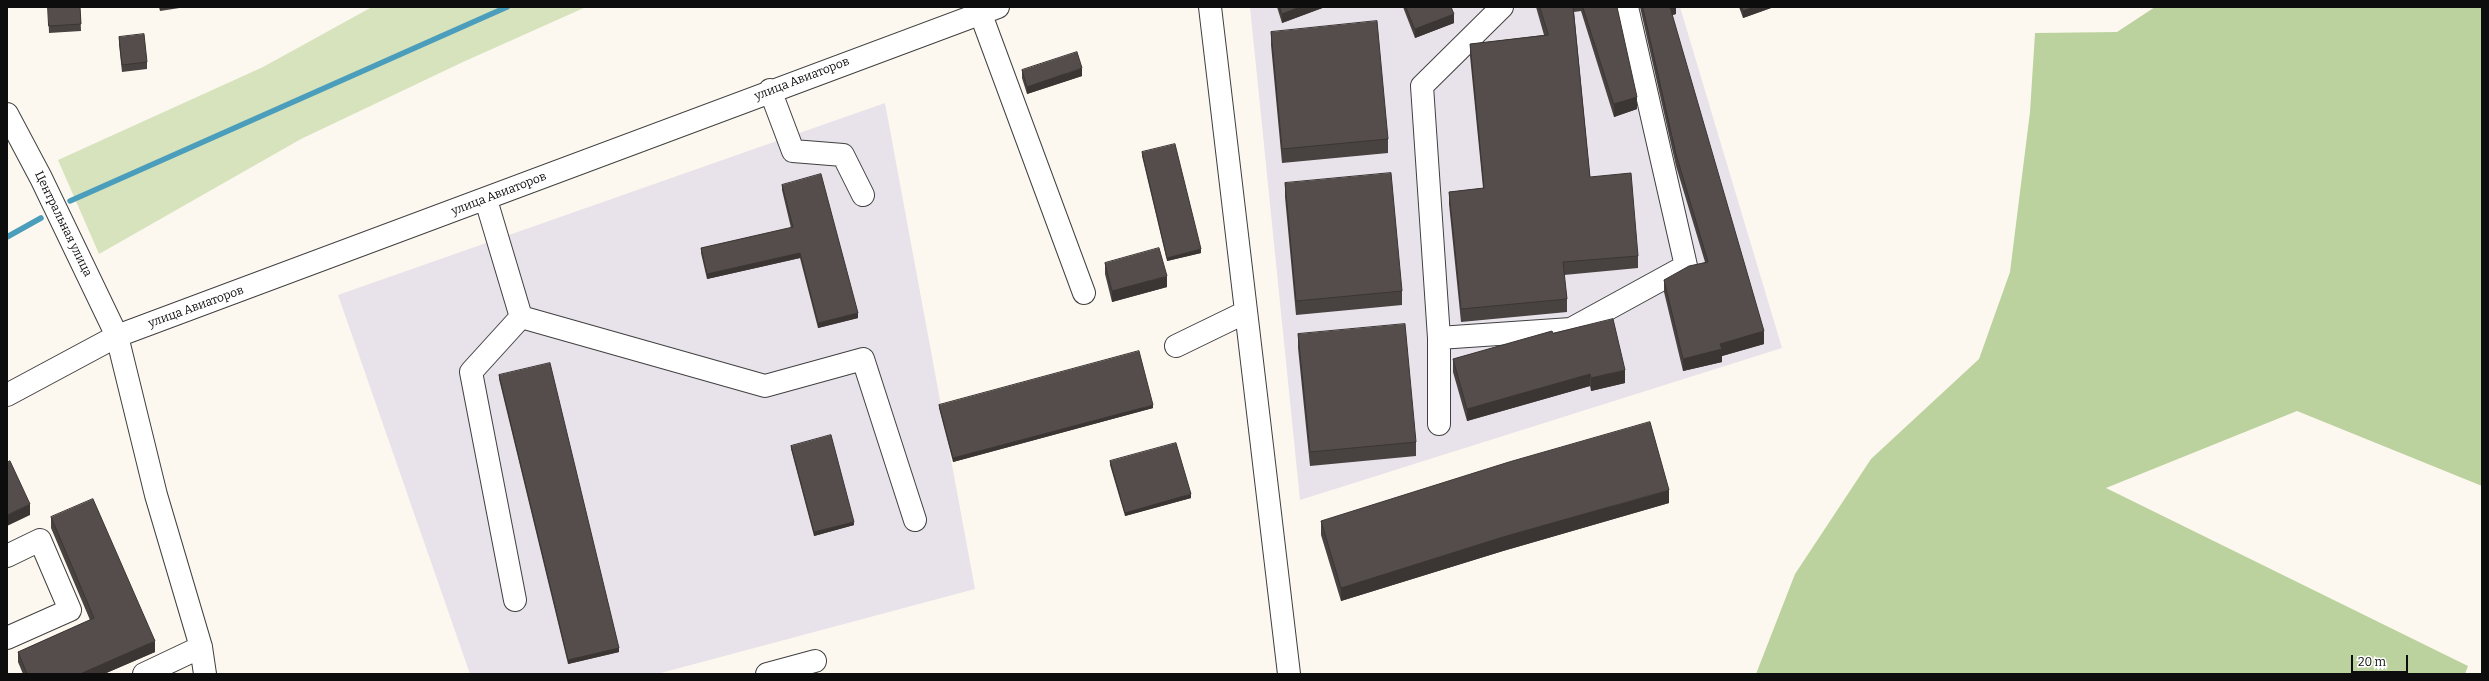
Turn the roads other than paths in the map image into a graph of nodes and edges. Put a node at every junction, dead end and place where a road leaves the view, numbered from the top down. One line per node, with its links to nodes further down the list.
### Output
1 (1210, 7): 10 (street)
2 (1502, 7): 13 (street)
3 (1627, 7): 13 (street)
4 (989, 10): 5 (street, улица Авиаторов); 9 (street)
5 (770, 90): 7 (street); 8 (street, улица Авиаторов)
6 (7, 114): 12 (street, Центральная улица)
7 (863, 195)
8 (486, 200): 11 (street); 12 (street, улица Авиаторов)
9 (1084, 293)
10 (1246, 312): 14 (street); 26 (street)
11 (521, 317): 17 (street); 19 (street)
12 (117, 336): 15 (street, улица Авиаторов); 21 (street, Центральная улица)
13 (1439, 338): 16 (street)
14 (1176, 346)
15 (7, 395)
16 (1440, 424)
17 (915, 520)
18 (7, 556): 20 (street)
19 (515, 600)
20 (7, 638)
21 (201, 647): 23 (street); 24 (street, Центральная улица)
22 (815, 661): 25 (street)
23 (144, 674)
24 (205, 674)
25 (767, 674)
26 (1289, 674)

